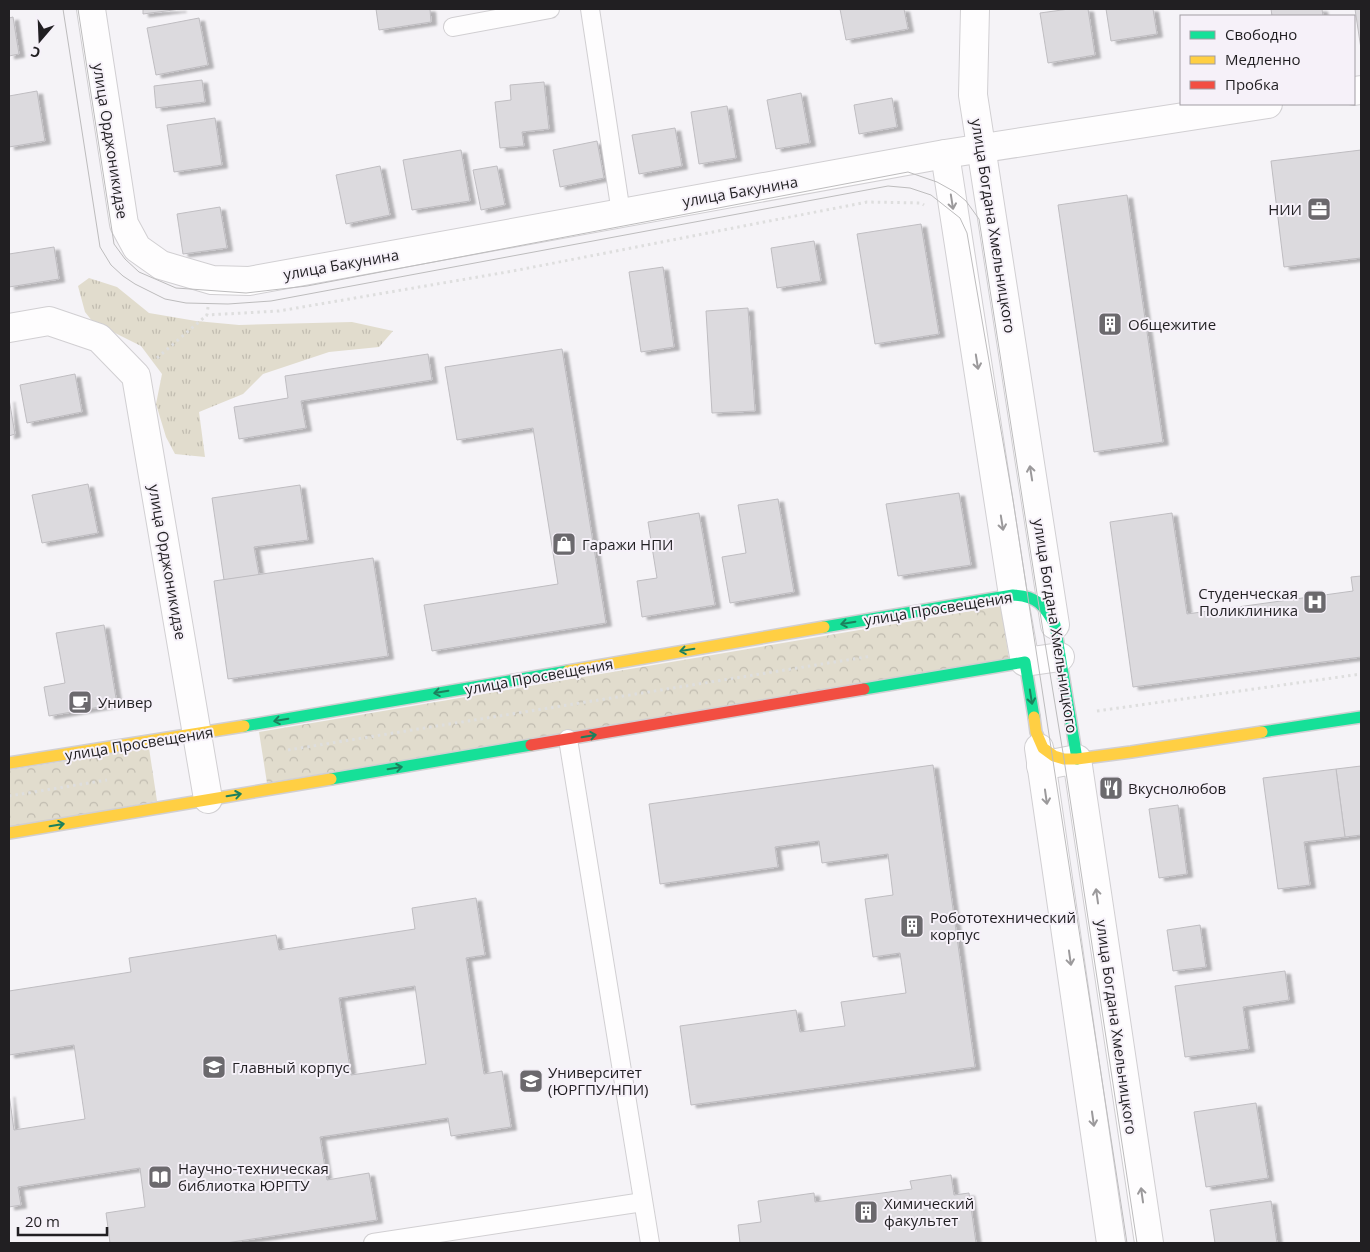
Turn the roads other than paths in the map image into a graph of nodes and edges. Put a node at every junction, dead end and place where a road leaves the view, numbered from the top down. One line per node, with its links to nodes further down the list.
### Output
1 (90, 9): 10 (street, улица Орджоникидзе)
2 (550, 9): 5 (lane)
3 (590, 9): 9 (lane)
4 (975, 9): 7 (street, улица Богдана Хмельницкого)
5 (454, 27)
6 (1262, 105): 7 (street, улица Бакунина)
7 (982, 148): 8 (street, улица Бакунина); 13 (street, улица Богдана Хмельницкого, one-way to 7)
8 (945, 154): 9 (street, улица Бакунина); 12 (street, one-way to 12)
9 (621, 213): 10 (street, улица Бакунина)
10 (212, 280)
11 (9, 328): 18 (street, улица Орджоникидзе)
12 (1013, 595): 13 (street, улица Просвещения); 15 (street); 18 (street, улица Просвещения, one-way to 18)
13 (1055, 625): 14 (street, улица Богдана Хмельницкого)
14 (1060, 657): 15 (street); 20 (street, улица Богдана Хмельницкого)
15 (1025, 662): 17 (street, one-way to 17); 19 (street, one-way to 15)
16 (1361, 718): 20 (street)
17 (1036, 732): 20 (street); 22 (street)
18 (197, 734): 21 (street, улица Просвещения); 23 (street, улица Орджоникидзе)
19 (568, 739): 23 (street, one-way to 19); 25 (lane)
20 (1077, 759): 22 (street); 29 (street, улица Богдана Хмельницкого, one-way to 20)
21 (9, 763)
22 (1041, 766): 28 (street, one-way to 28)
23 (208, 799): 24 (street, one-way to 23)
24 (9, 834)
25 (643, 1202): 26 (lane); 27 (lane)
26 (373, 1243)
27 (650, 1243)
28 (1111, 1243)
29 (1149, 1243)

